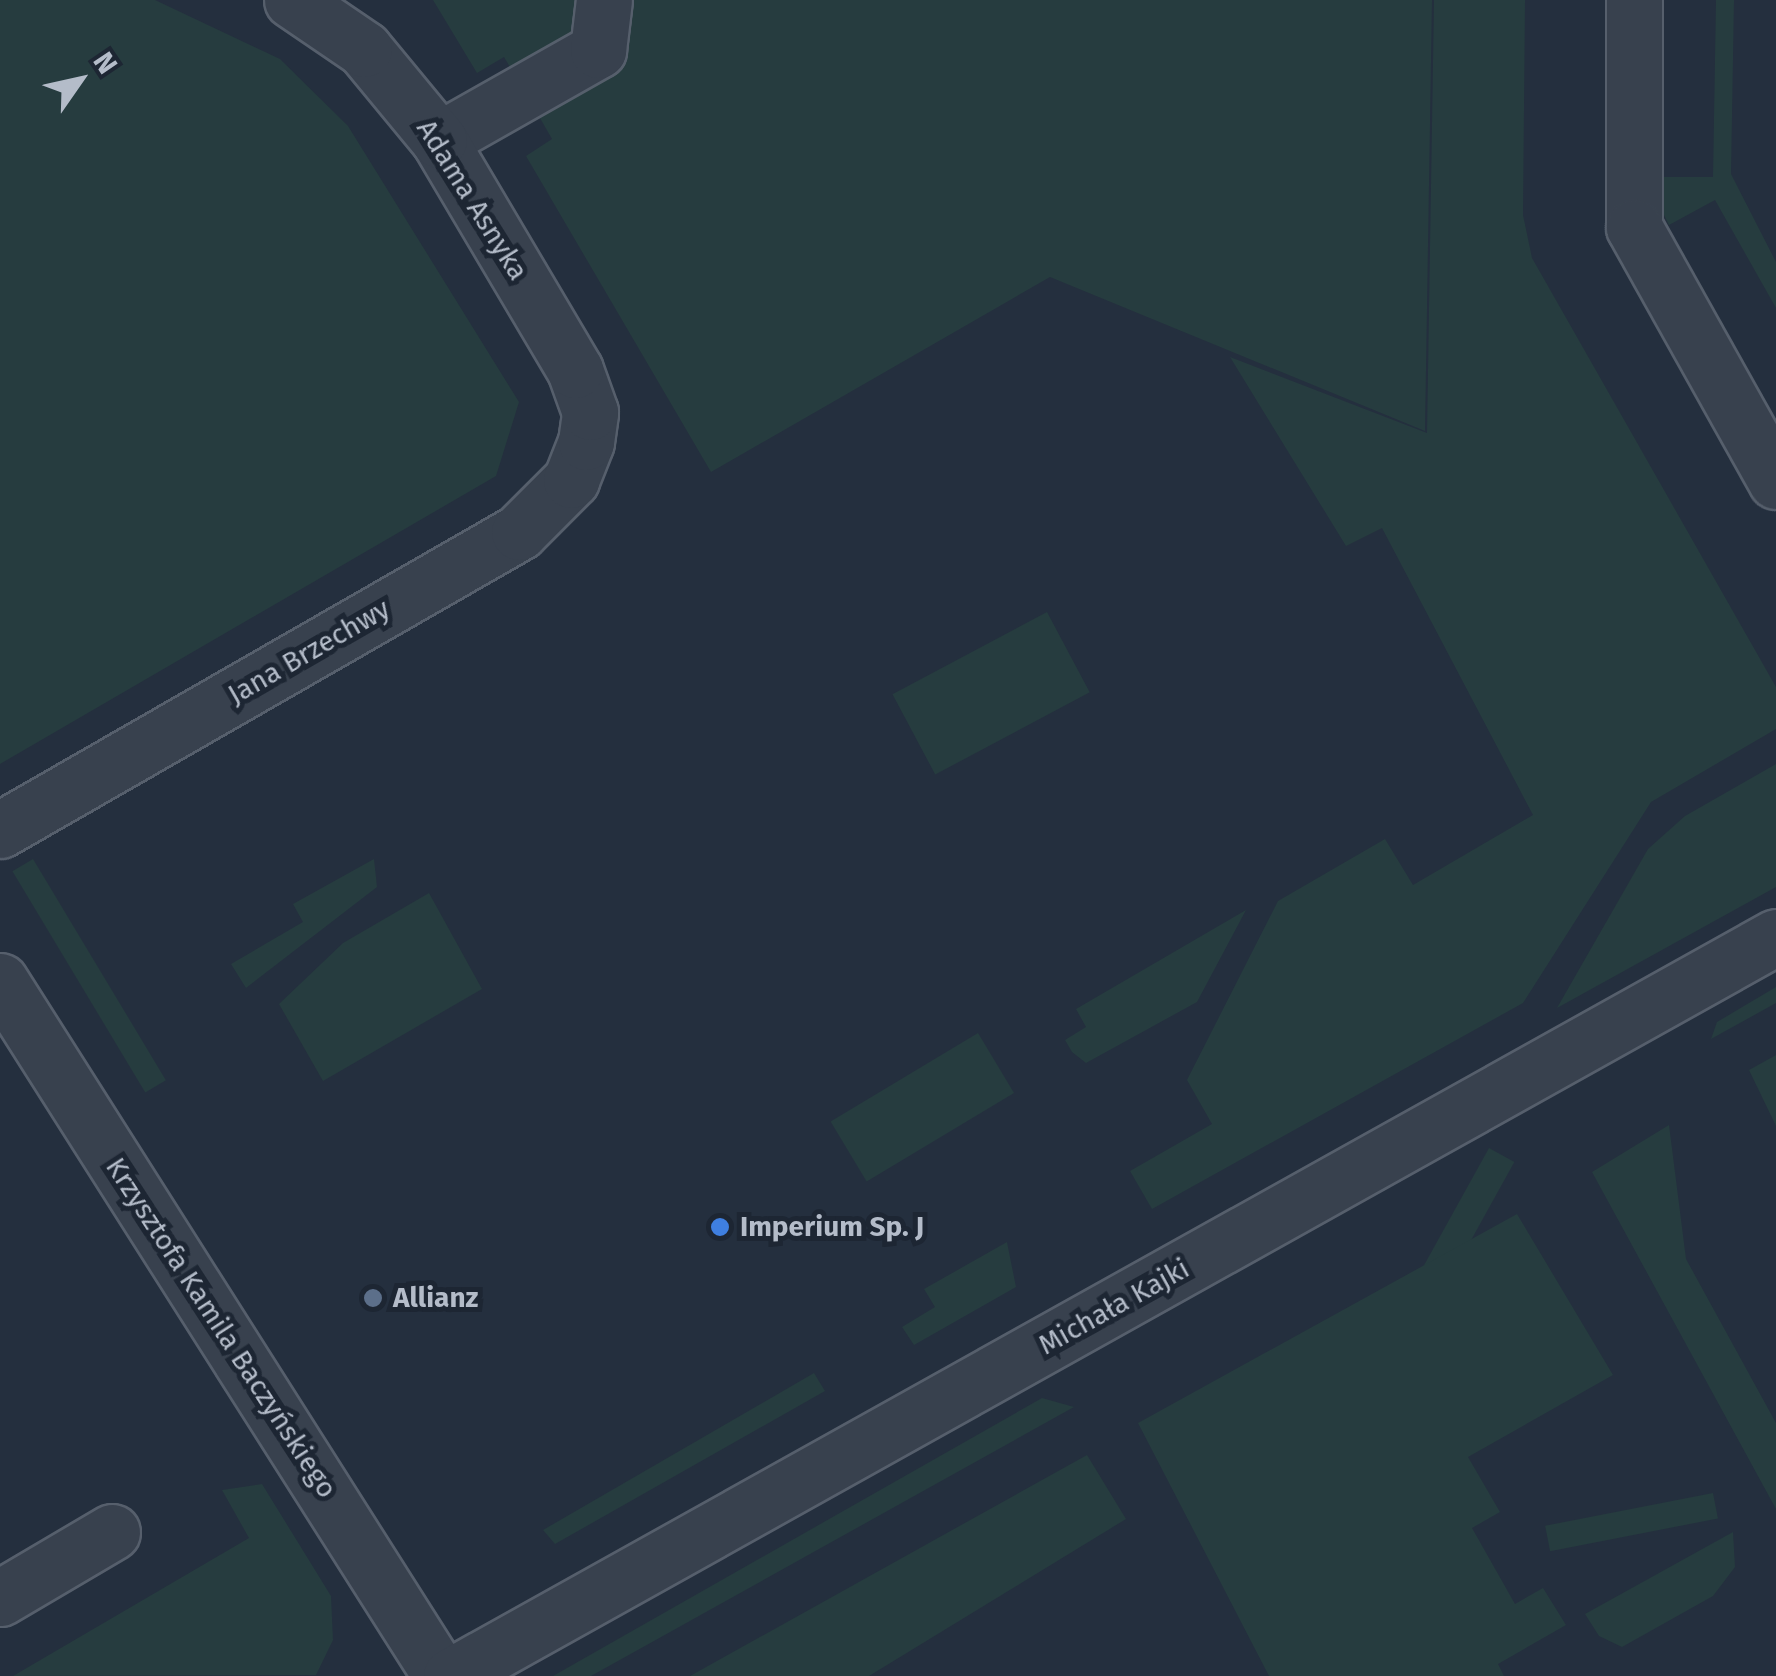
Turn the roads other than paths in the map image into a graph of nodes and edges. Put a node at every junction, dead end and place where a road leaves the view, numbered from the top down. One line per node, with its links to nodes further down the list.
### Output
1 (292, 0): 4 (street, Adama Asnyka)
2 (604, 0): 4 (street)
3 (1634, 0): 6 (street)
4 (439, 140): 5 (street, Adama Asnyka)
5 (586, 442): 7 (street, Jana Brzechwy)
6 (1776, 481)
7 (0, 830)
8 (1776, 937): 13 (street, Michała Kajki)
9 (0, 982): 12 (street, Krzysztofa Kamila Baczyńskiego)
10 (112, 1532): 11 (street)
11 (0, 1598)
12 (441, 1676)
13 (451, 1676)

